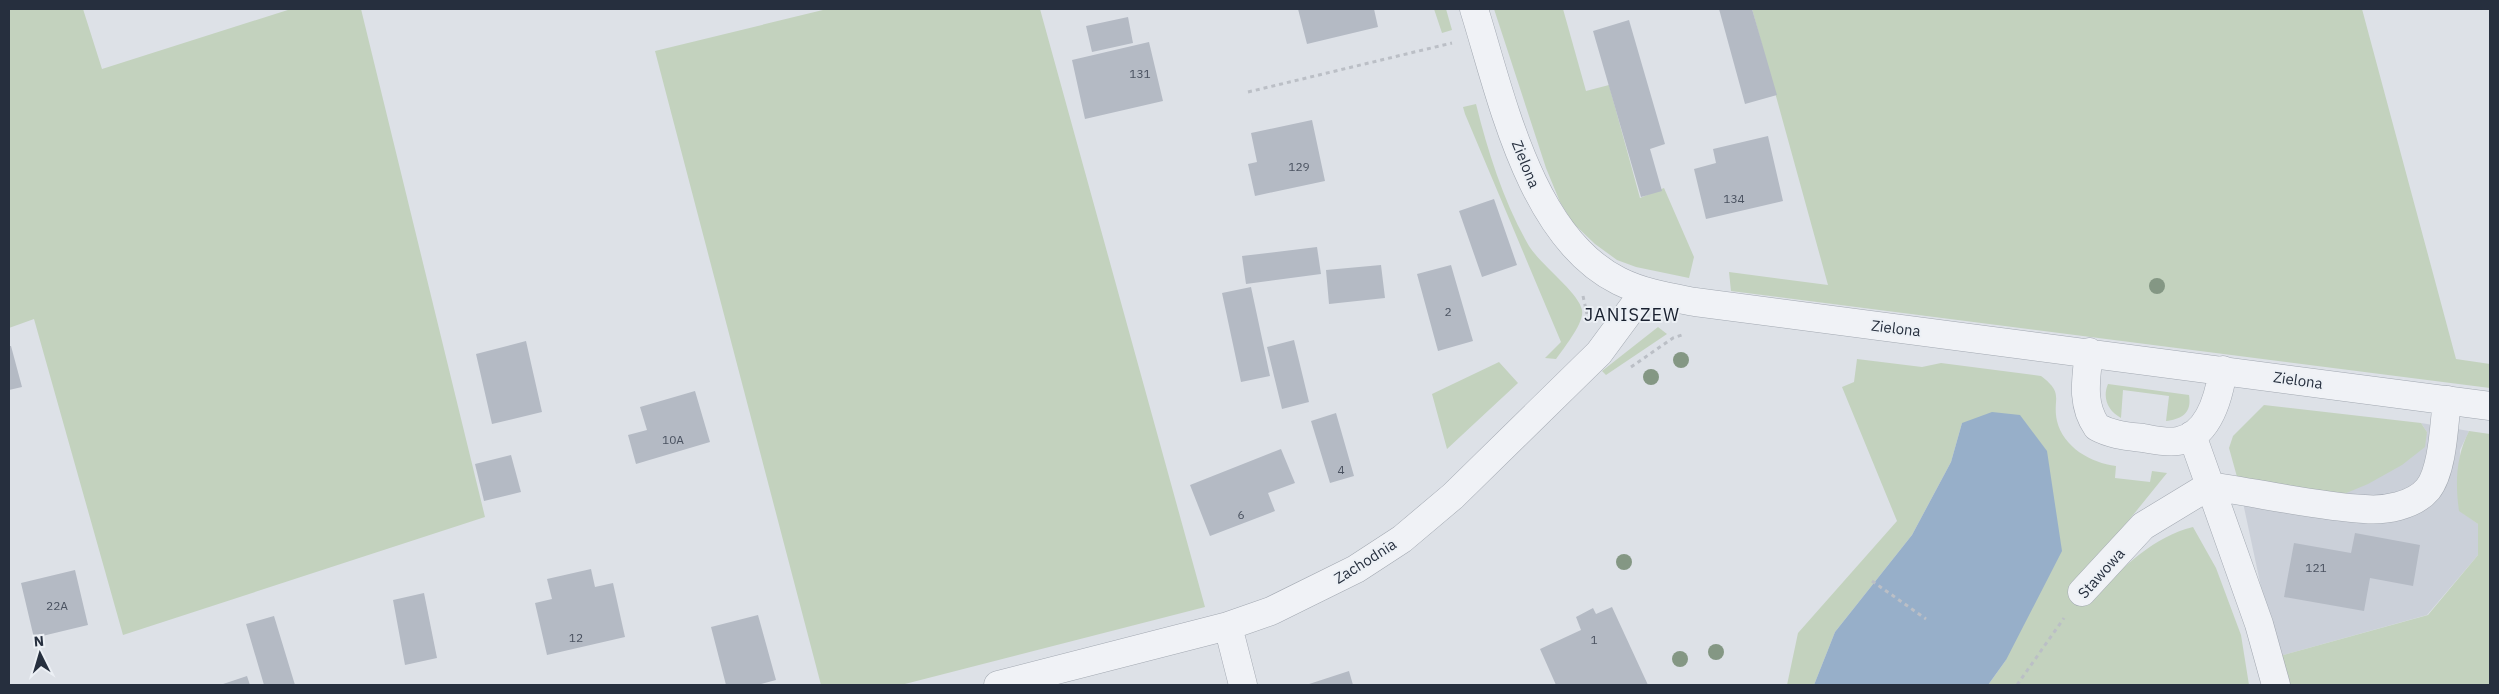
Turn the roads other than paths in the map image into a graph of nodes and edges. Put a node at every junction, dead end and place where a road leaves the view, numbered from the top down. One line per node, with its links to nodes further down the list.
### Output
1 (1474, 9): 2 (street, Zielona)
2 (1644, 292): 3 (street, Zielona); 10 (street, Zachodnia)
3 (2089, 352): 4 (street, Zielona); 7 (street)
4 (2224, 370): 5 (street, Zielona); 7 (street)
5 (2447, 400): 6 (street, Zielona); 8 (street)
6 (2490, 406)
7 (2192, 434): 8 (street)
8 (2209, 486): 9 (street, Stawowa); 13 (street)
9 (2082, 592)
10 (1228, 626): 11 (street, Zachodnia); 12 (street)
11 (998, 685)
12 (1243, 685)
13 (2276, 685)

